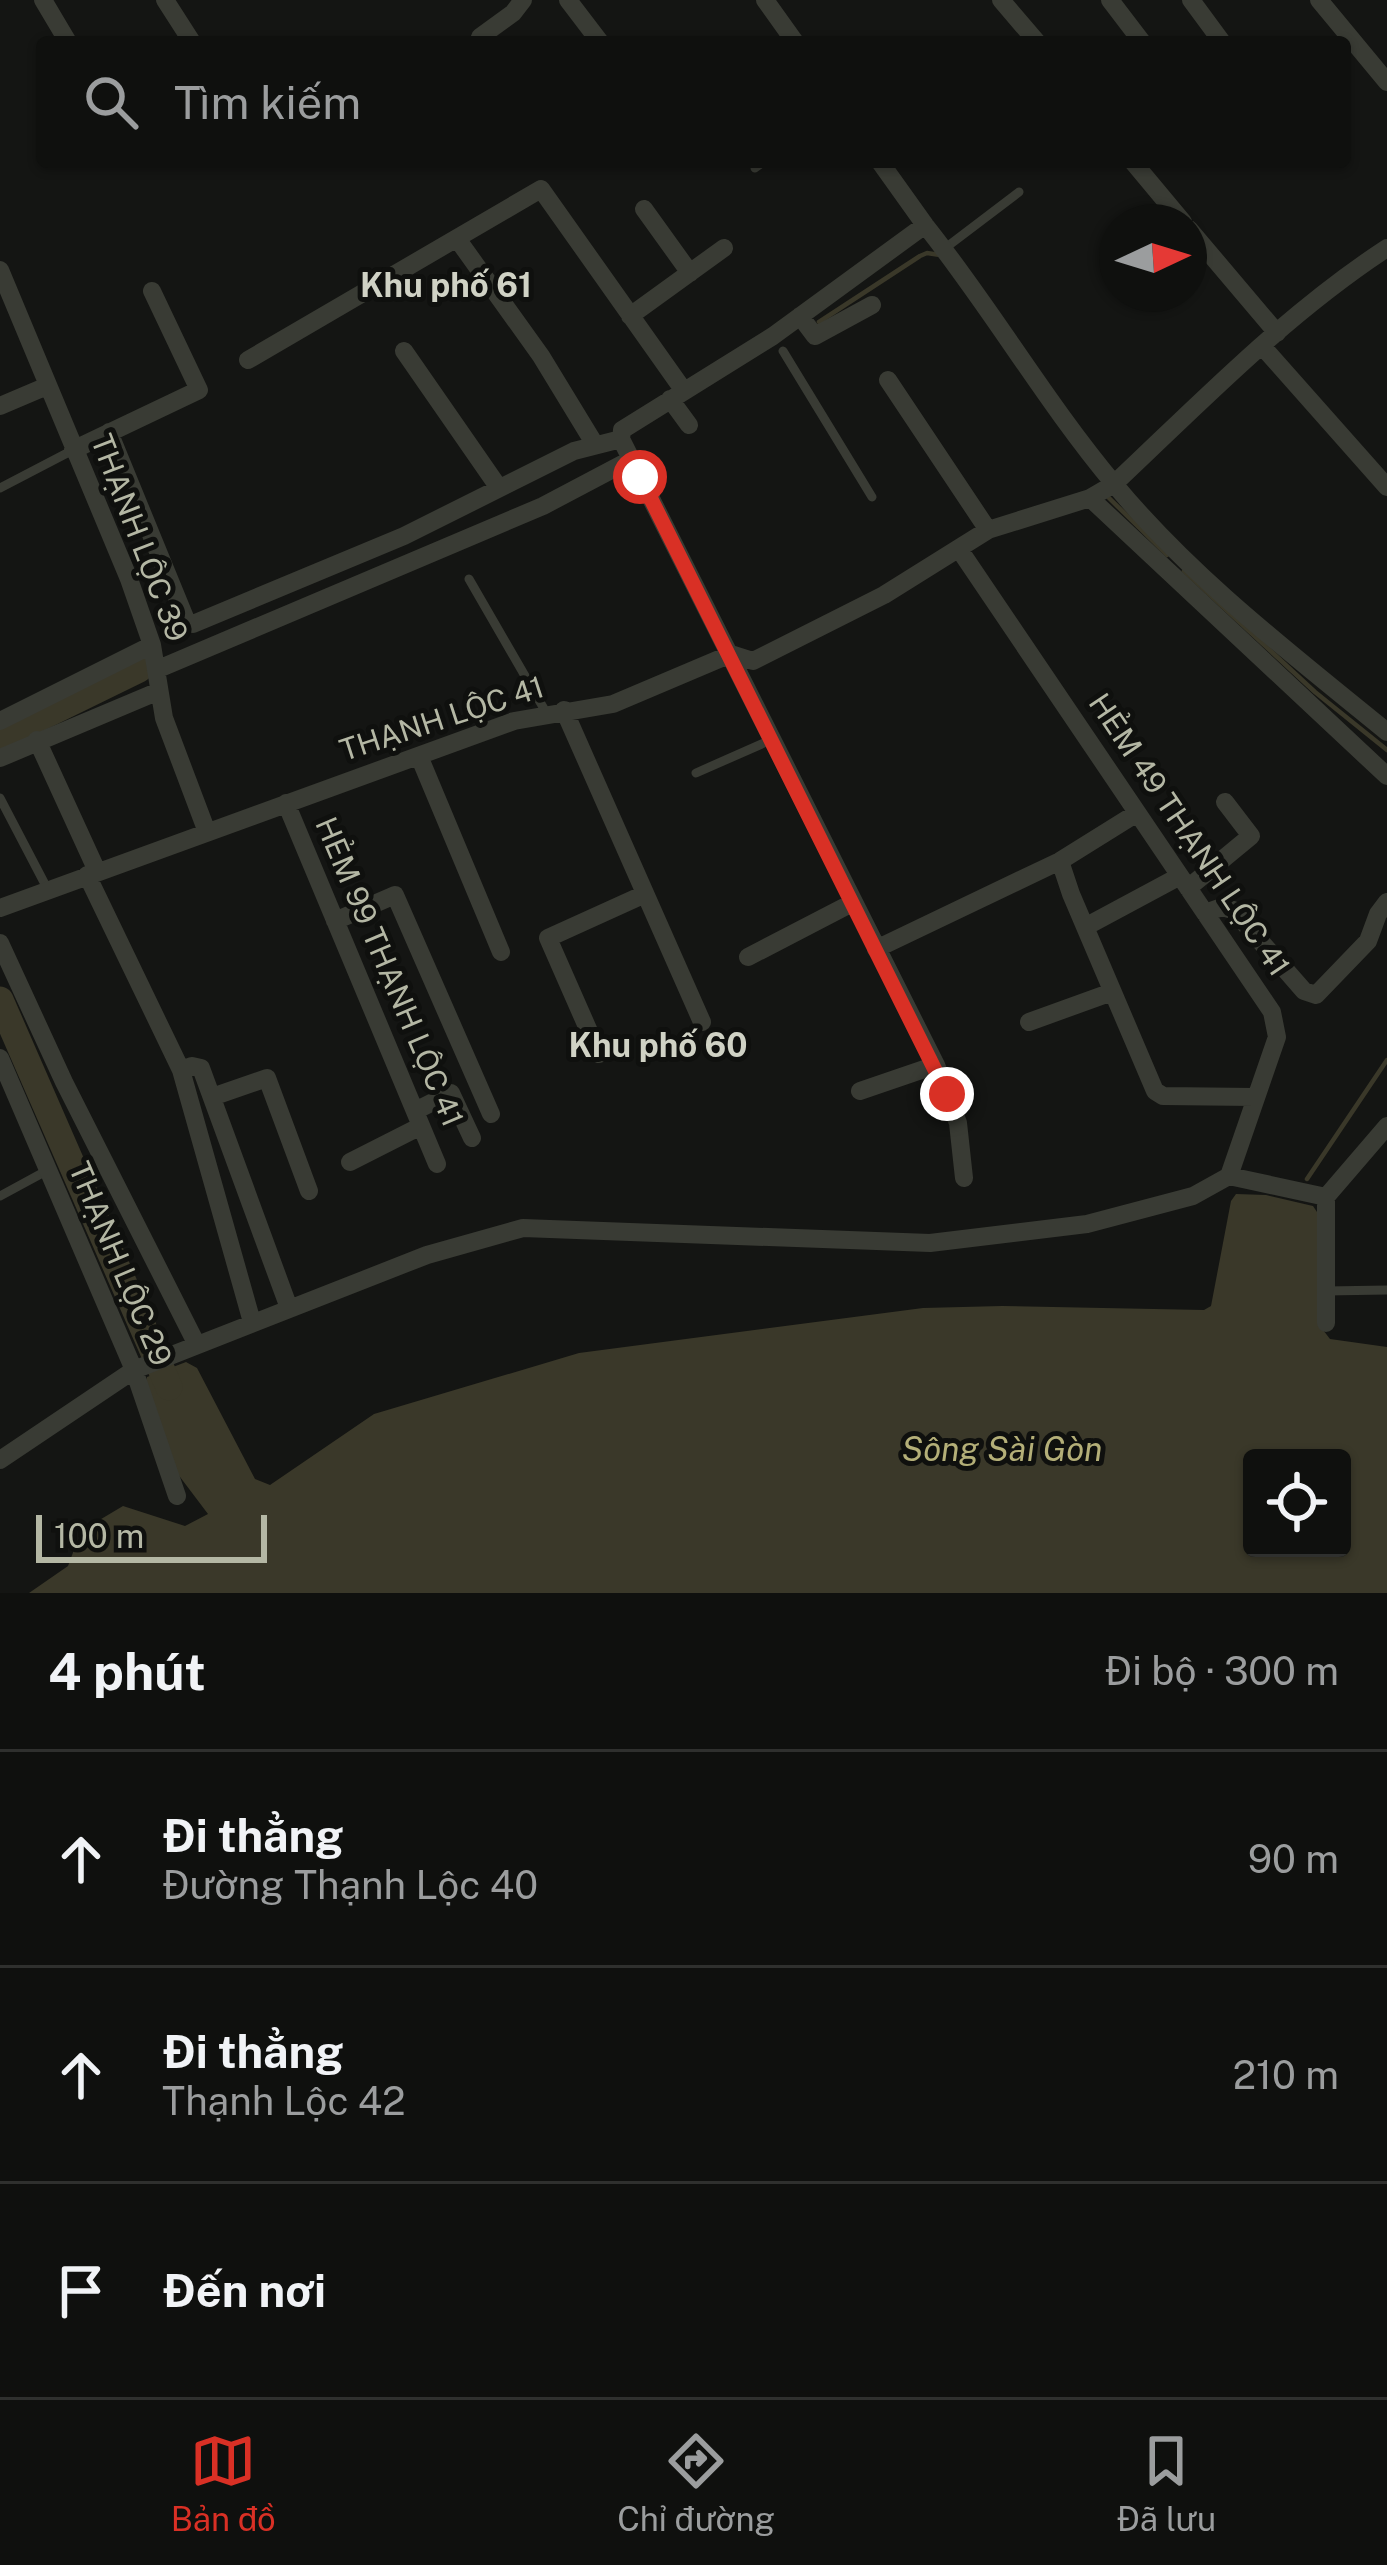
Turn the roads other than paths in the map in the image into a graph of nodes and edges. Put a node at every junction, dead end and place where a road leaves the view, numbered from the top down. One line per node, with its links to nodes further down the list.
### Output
1 (43, 0): 10 (street)
2 (165, 0): 11 (street)
3 (523, 0): 12 (street)
4 (568, 0): 13 (street)
5 (765, 0): 14 (street)
6 (1001, 0): 15 (street)
7 (1110, 0): 16 (street)
8 (1191, 0): 17 (street)
9 (1318, 0): 18 (street)
10 (64, 36)
11 (188, 36)
12 (481, 36)
13 (595, 36)
14 (791, 36)
15 (1032, 36)
16 (1137, 36)
17 (1218, 36)
18 (1348, 36)
19 (1351, 39): 20 (street)
20 (1387, 82)
21 (890, 168): 26 (street)
22 (1138, 168): 24 (street)
23 (1019, 192): 30 (lane)
24 (1168, 204)
25 (644, 209): 33 (street)
26 (925, 225): 30 (street); 37 (street)
27 (458, 240): 36 (street); 41 (street); 51 (street)
28 (724, 248): 33 (street)
29 (1387, 248): 38 (street)
30 (944, 249): 54 (street)
31 (1207, 253): 38 (street)
32 (0, 270): 44 (street, THẠNH LỘC 39)
33 (689, 273): 36 (street)
34 (152, 291): 49 (street)
35 (872, 305): 37 (street)
36 (630, 316): 46 (street)
37 (800, 316): 39 (street)
38 (1270, 339): 54 (street); 55 (street)
39 (778, 343): 42 (street); 58 (lane)
40 (404, 351): 57 (street)
41 (248, 360)
42 (712, 373): 45 (street); 46 (street)
43 (888, 380): 60 (street)
44 (47, 386): 47 (street); 52 (street, THẠNH LỘC 39)
45 (723, 393)
46 (677, 395): 48 (street); 50 (street)
47 (0, 406)
48 (688, 425)
49 (109, 432): 52 (street); 57 (street)
50 (621, 439): 51 (street); 53 (street)
51 (594, 443): 57 (street)
52 (73, 449): 56 (lane); 63 (street, THẠNH LỘC 39)
53 (632, 459): 64 (street); 65 (street)
54 (1114, 484): 59 (street, THẠNH LỘC 41); 69 (street)
55 (1387, 487)
56 (0, 488)
57 (499, 488)
58 (872, 497)
59 (1090, 498): 60 (street, THẠNH LỘC 41); 75 (street)
60 (988, 530): 61 (street, THẠNH LỘC 41)
61 (958, 549): 64 (street, THẠNH LỘC 41); 79 (street, HẺM 49 THẠNH LỘC 41)
62 (469, 578): 67 (lane)
63 (152, 645): 65 (street, THẠNH LỘC 39); 68 (street)
64 (731, 654): 67 (street, THẠNH LỘC 41); 70 (street)
65 (156, 670): 66 (street, THẠNH LỘC 39)
66 (159, 691): 71 (street); 80 (street, THẠNH LỘC 39)
67 (555, 712): 72 (street, THẠNH LỘC 41); 85 (street)
68 (0, 721)
69 (1387, 732)
70 (773, 739): 74 (lane); 86 (street)
71 (38, 740): 73 (street); 82 (street)
72 (418, 756): 78 (street, THẠNH LỘC 41); 94 (street)
73 (0, 758)
74 (696, 773)
75 (1387, 776)
76 (0, 798): 84 (lane)
77 (1225, 802): 83 (street)
78 (286, 803): 80 (street, THẠNH LỘC 41); 90 (street, HẺM 99 THẠNH LỘC 41)
79 (1137, 813): 81 (street); 83 (street, HẺM 49 THẠNH LỘC 41)
80 (207, 832): 82 (street, THẠNH LỘC 41)
81 (1060, 861): 91 (street); 93 (street)
82 (92, 873): 84 (street, THẠNH LỘC 41); 102 (street)
83 (1184, 882): 89 (street, HẺM 49 THẠNH LỘC 41); 91 (street)
84 (48, 890): 88 (street, THẠNH LỘC 41)
85 (645, 894): 97 (street); 99 (street)
86 (854, 902): 93 (street); 95 (street)
87 (1387, 902): 89 (street)
88 (0, 908)
89 (1205, 913): 105 (street, HẺM 49 THẠNH LỘC 41)
90 (335, 921): 106 (street); 107 (street, HẺM 99 THẠNH LỘC 41)
91 (1085, 927): 96 (street)
92 (0, 944): 123 (street)
93 (877, 949): 100 (street)
94 (501, 952)
95 (748, 957)
96 (1112, 992): 98 (street); 105 (street)
97 (702, 1022)
98 (1028, 1022)
99 (599, 1054)
100 (936, 1065): 103 (street); 114 (street)
101 (2, 1066): 112 (street, THẠNH LỘC 29)
102 (182, 1070): 104 (street); 121 (street)
103 (860, 1091)
104 (212, 1097): 115 (street); 120 (street)
105 (1254, 1097): 113 (street, HẺM 49 THẠNH LỘC 41)
106 (491, 1114)
107 (418, 1118): 109 (street); 110 (street); 111 (street, HẺM 99 THẠNH LỘC 41)
108 (1387, 1126): 117 (street)
109 (472, 1138)
110 (350, 1162)
111 (437, 1163)
112 (48, 1170): 116 (lane); 124 (street, THẠNH LỘC 29)
113 (1228, 1176): 117 (street); 120 (street)
114 (964, 1178)
115 (309, 1191)
116 (0, 1196)
117 (1326, 1197): 119 (street)
118 (1387, 1290): 119 (lane)
119 (1326, 1292): 122 (street)
120 (289, 1308): 121 (street)
121 (252, 1322): 123 (street)
122 (1326, 1323)
123 (193, 1344): 124 (street)
124 (134, 1370): 125 (street); 126 (street, THẠNH LỘC 29)
125 (0, 1460)
126 (177, 1496)

